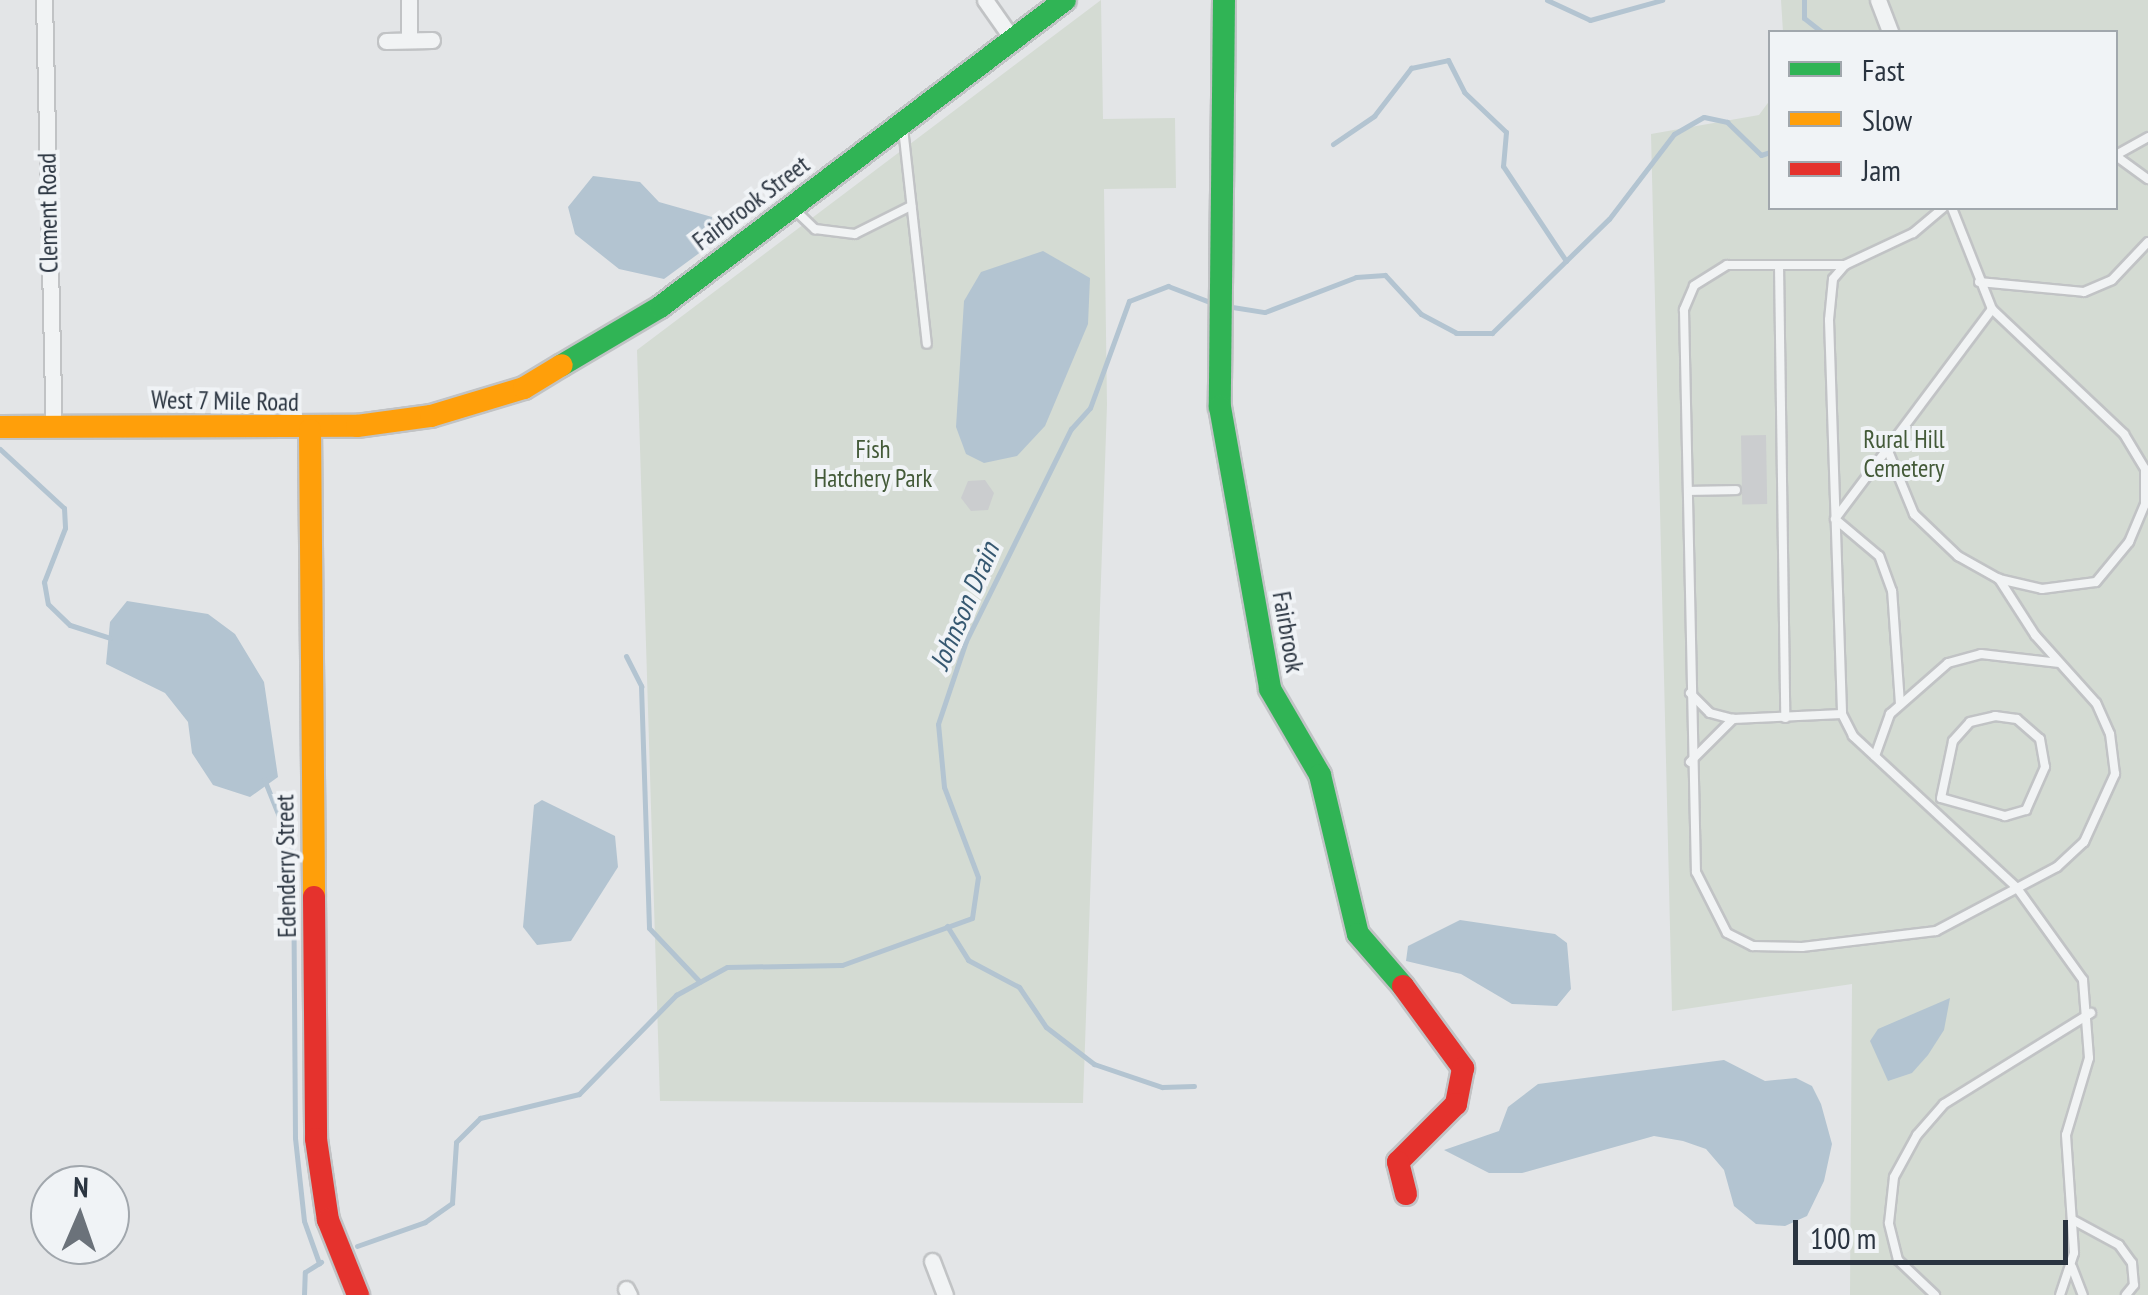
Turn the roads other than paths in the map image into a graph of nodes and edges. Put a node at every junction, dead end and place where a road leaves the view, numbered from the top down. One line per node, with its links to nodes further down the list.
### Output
1 (44, 0): 28 (street, Clement Road)
2 (409, 0): 8 (street)
3 (985, 0): 10 (street)
4 (1066, 0): 10 (street, Fairbrook Street)
5 (1224, 0): 48 (street, Fairbrook)
6 (1879, 2): 7 (street)
7 (1889, 30)
8 (410, 40): 9 (street); 11 (street)
9 (432, 40)
10 (1013, 40): 12 (street, Fairbrook Street)
11 (386, 41)
12 (902, 124): 17 (lane); 18 (street, Fairbrook Street)
13 (2148, 138): 14 (lane)
14 (2118, 154)
15 (2118, 157): 16 (lane)
16 (2148, 180)
17 (911, 206): 18 (lane); 26 (lane)
18 (792, 207): 27 (street, Fairbrook Street)
19 (1941, 210): 23 (lane)
20 (1953, 210): 24 (lane)
21 (2148, 242): 24 (lane)
22 (1780, 265): 23 (lane); 33 (lane); 40 (lane)
23 (1844, 266): 34 (lane)
24 (1979, 282): 25 (lane)
25 (1992, 309): 31 (lane); 35 (lane)
26 (927, 344)
27 (448, 412): 30 (street, West 7 Mile Road)
28 (54, 426): 29 (street, West 7 Mile Road); 30 (street, West 7 Mile Road)
29 (0, 427)
30 (310, 430): 52 (street, Edenderry Street)
31 (1886, 446): 34 (lane); 35 (lane)
32 (1736, 490): 33 (lane)
33 (1690, 491): 37 (lane)
34 (1835, 519): 38 (lane); 39 (lane)
35 (1999, 579): 36 (lane)
36 (2064, 664): 38 (lane); 46 (lane)
37 (1690, 693): 41 (lane); 43 (lane)
38 (1900, 704): 42 (lane)
39 (1842, 714): 40 (lane); 42 (lane)
40 (1785, 718): 41 (lane)
41 (1734, 719): 43 (lane)
42 (1875, 756): 45 (lane)
43 (1690, 762): 46 (lane)
44 (1941, 798): 44 (lane); 45 (lane)
45 (1926, 804): 46 (lane)
46 (2018, 888): 47 (lane)
47 (2090, 1013): 49 (lane); 54 (lane)
48 (1406, 1194)
49 (2073, 1220): 51 (lane); 57 (lane)
50 (932, 1261): 53 (street)
51 (2072, 1268): 55 (lane); 56 (lane)
52 (358, 1295)
53 (944, 1295)
54 (1936, 1295)
55 (2060, 1295)
56 (2083, 1295)
57 (2126, 1295)

